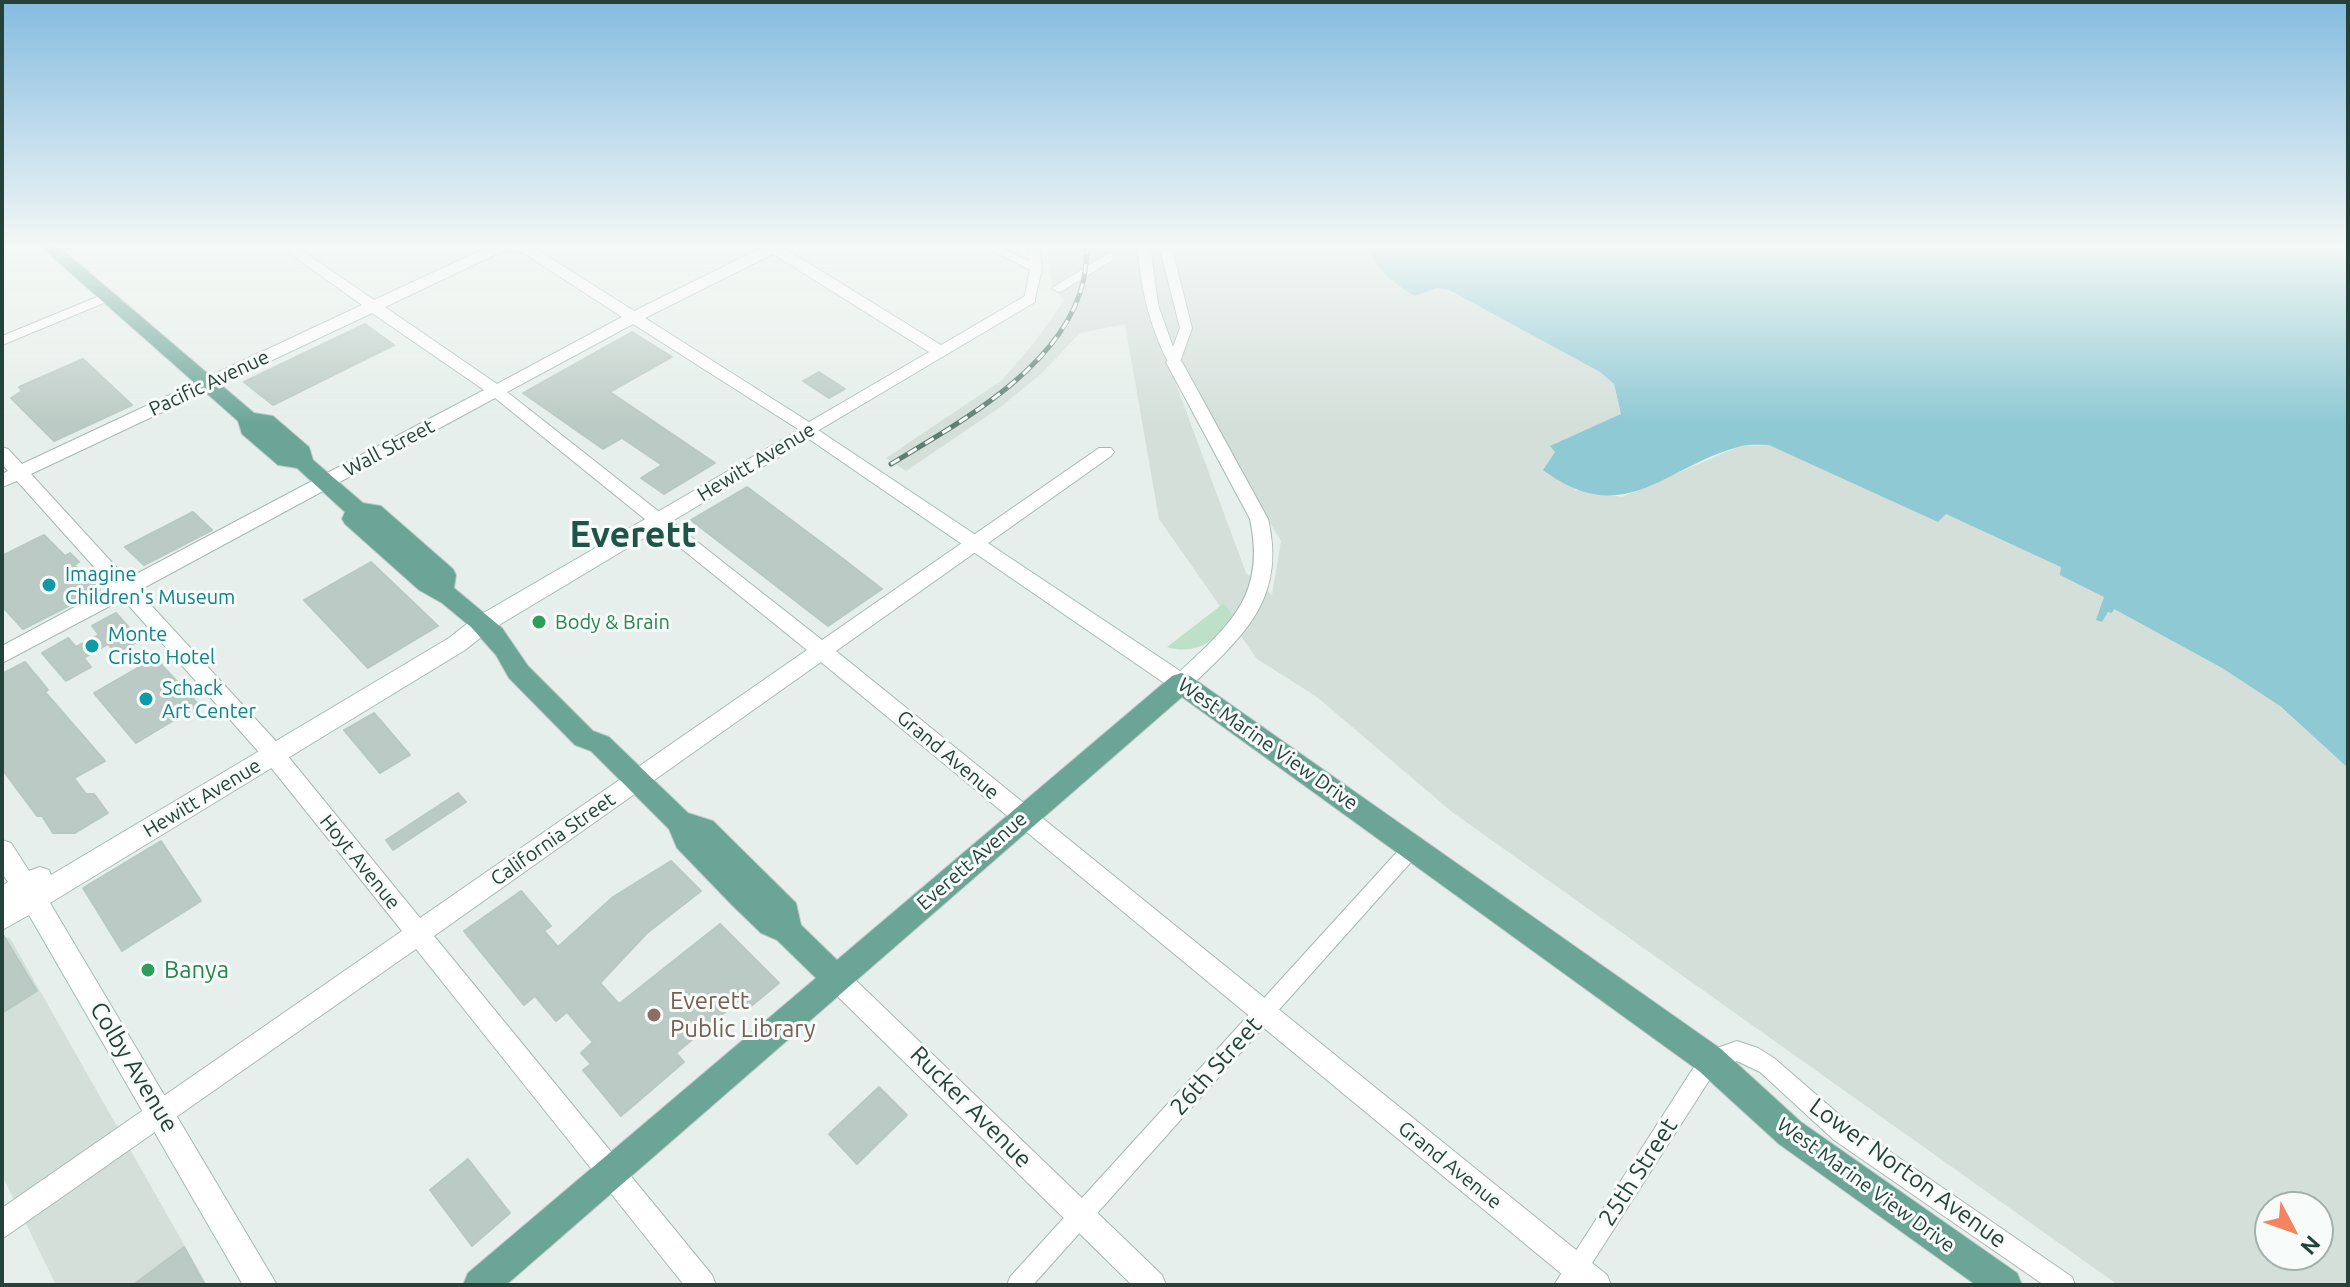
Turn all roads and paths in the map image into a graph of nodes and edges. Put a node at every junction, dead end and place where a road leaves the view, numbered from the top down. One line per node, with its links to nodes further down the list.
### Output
1 (88, 305): 11 (street)
2 (116, 305): 14 (main road, Rucker Avenue)
3 (618, 305): 10 (street, West Marine View Drive)
4 (658, 305): 10 (street, Wall Street)
5 (867, 305): 12 (street)
6 (1020, 305): 12 (street, Hewitt Avenue)
7 (1152, 305): 13 (street)
8 (1181, 305): 13 (street)
9 (373, 306): 14 (street, Pacific Avenue); 15 (street, Grand Avenue)
10 (636, 316): 15 (street, Wall Street); 16 (street, West Marine View Drive)
11 (2, 341)
12 (941, 352): 16 (street, Hewitt Avenue)
13 (1174, 362): 28 (street, Everett Avenue)
14 (208, 384): 19 (street, Pacific Avenue); 21 (main road, Rucker Avenue)
15 (496, 391): 21 (street, Wall Street); 22 (street, Grand Avenue)
16 (809, 430): 22 (main road, Hewitt Avenue); 23 (main road, West Marine View Drive)
17 (1105, 452): 23 (street, California Street)
18 (2, 453): 19 (street, Hoyt Avenue)
19 (20, 472): 20 (street, Pacific Avenue); 24 (street, Hoyt Avenue)
20 (2, 481)
21 (325, 482): 24 (street, Wall Street); 25 (main road, Rucker Avenue)
22 (660, 519): 25 (main road, Hewitt Avenue); 26 (street, Grand Avenue)
23 (974, 543): 26 (street, California Street); 28 (main road, West Marine View Drive)
24 (126, 589): 27 (street, Wall Street); 29 (street, Hoyt Avenue)
25 (481, 625): 29 (main road, Hewitt Avenue); 30 (main road, Rucker Avenue)
26 (823, 649): 30 (street, California Street); 31 (street, Grand Avenue)
27 (2, 655)
28 (1181, 683): 31 (main road, Everett Avenue); 32 (main road, West Marine View Drive)
29 (269, 750): 34 (main road, Hewitt Avenue); 37 (street, Hoyt Avenue)
30 (636, 780): 37 (street, California Street); 38 (main road, Rucker Avenue)
31 (1023, 817): 38 (main road, Everett Avenue); 39 (street, Grand Avenue)
32 (1413, 847): 39 (street, 26th Street); 40 (main road, West Marine View Drive)
33 (2, 851): 34 (main road, Colby Avenue)
34 (30, 893): 35 (main road, Hewitt Avenue); 36 (main road, Hewitt Avenue); 41 (main road, Colby Avenue)
35 (2, 899)
36 (2, 918)
37 (418, 934): 41 (street, California Street); 42 (street, Hoyt Avenue)
38 (836, 978): 42 (main road, Everett Avenue); 43 (street, Rucker Avenue)
39 (1263, 1013): 43 (street, 26th Street); 45 (street, Grand Avenue)
40 (1710, 1060): 45 (street, 25th Street); 51 (main road, West Marine View Drive); 52 (street, Lower Norton Avenue)
41 (162, 1113): 44 (street, California Street); 46 (main road, Colby Avenue)
42 (610, 1173): 47 (main road, Everett Avenue); 48 (street, Hoyt Avenue)
43 (1081, 1216): 49 (street, 26th Street); 50 (street, Rucker Avenue)
44 (2, 1225)
45 (1579, 1279)
46 (261, 1285)
47 (480, 1285)
48 (702, 1285)
49 (1018, 1285)
50 (1152, 1285)
51 (2005, 1285)
52 (2064, 1285)

